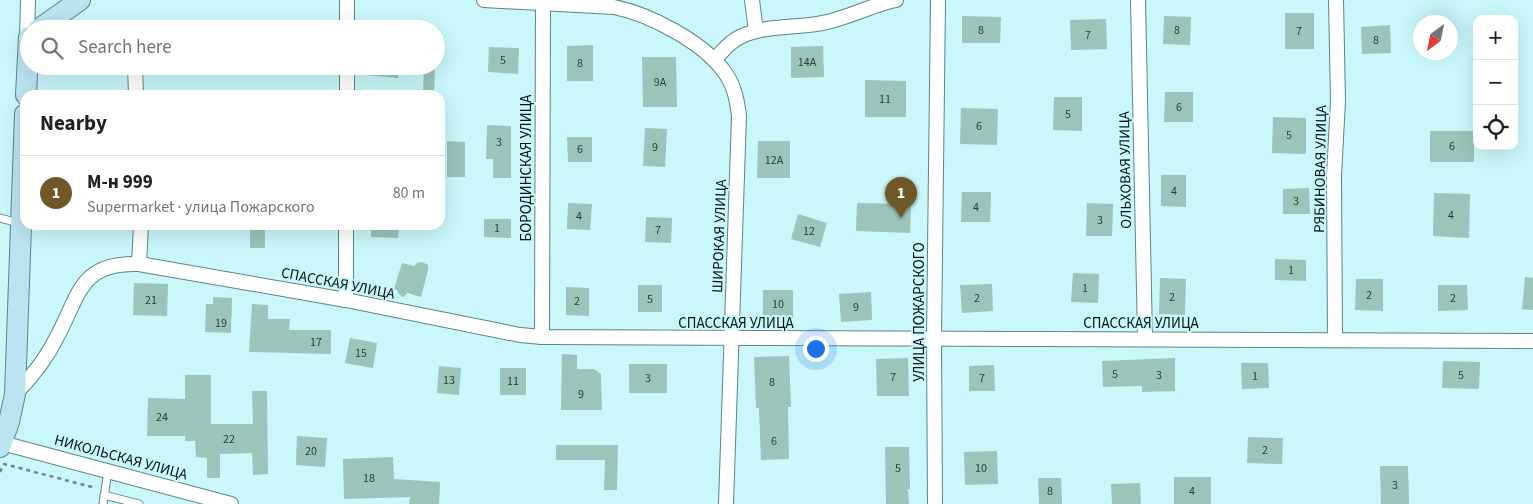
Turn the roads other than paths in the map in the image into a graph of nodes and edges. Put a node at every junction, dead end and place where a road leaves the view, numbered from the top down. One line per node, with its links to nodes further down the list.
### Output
1 (28, 0): 11 (street)
2 (80, 0): 12 (street)
3 (347, 0): 13 (street)
4 (484, 0): 10 (street, ШИРОКАЯ УЛИЦА)
5 (752, 0): 14 (street)
6 (896, 0): 14 (street)
7 (938, 0): 31 (street, УЛИЦА ПОЖАРСКОГО)
8 (1138, 0): 32 (street, ОЛЬХОВАЯ УЛИЦА)
9 (1336, 0): 33 (street, РЯБИНОВАЯ УЛИЦА)
10 (543, 2): 15 (street, ШИРОКАЯ УЛИЦА); 29 (street, БОРОДИНСКАЯ УЛИЦА)
11 (30, 20)
12 (53, 20)
13 (347, 20)
14 (756, 31): 15 (street)
15 (714, 60): 30 (street, ШИРОКАЯ УЛИЦА)
16 (28, 75): 19 (street)
17 (135, 75): 20 (street)
18 (347, 75): 21 (street)
19 (26, 90)
20 (136, 90)
21 (346, 90)
22 (0, 218): 23 (lane)
23 (20, 222)
24 (22, 230): 35 (street)
25 (141, 230): 27 (street)
26 (346, 230): 28 (street)
27 (139, 264): 28 (street, СПАССКАЯ УЛИЦА); 35 (street, СПАССКАЯ УЛИЦА)
28 (346, 300): 29 (street, СПАССКАЯ УЛИЦА)
29 (542, 337): 30 (street, СПАССКАЯ УЛИЦА)
30 (732, 339): 31 (street, СПАССКАЯ УЛИЦА); 42 (street, ШИРОКАЯ УЛИЦА)
31 (934, 339): 32 (street, СПАССКАЯ УЛИЦА); 43 (street, УЛИЦА ПОЖАРСКОГО)
32 (1145, 339): 33 (street, СПАССКАЯ УЛИЦА)
33 (1335, 339): 34 (street, СПАССКАЯ УЛИЦА)
34 (1533, 341)
35 (16, 394): 36 (street)
36 (1, 445): 37 (street, НИКОЛЬСКАЯ УЛИЦА)
37 (108, 470): 38 (lane); 41 (street, НИКОЛЬСКАЯ УЛИЦА)
38 (104, 492): 39 (lane); 40 (lane)
39 (103, 504)
40 (139, 504)
41 (231, 504)
42 (726, 504)
43 (935, 504)

